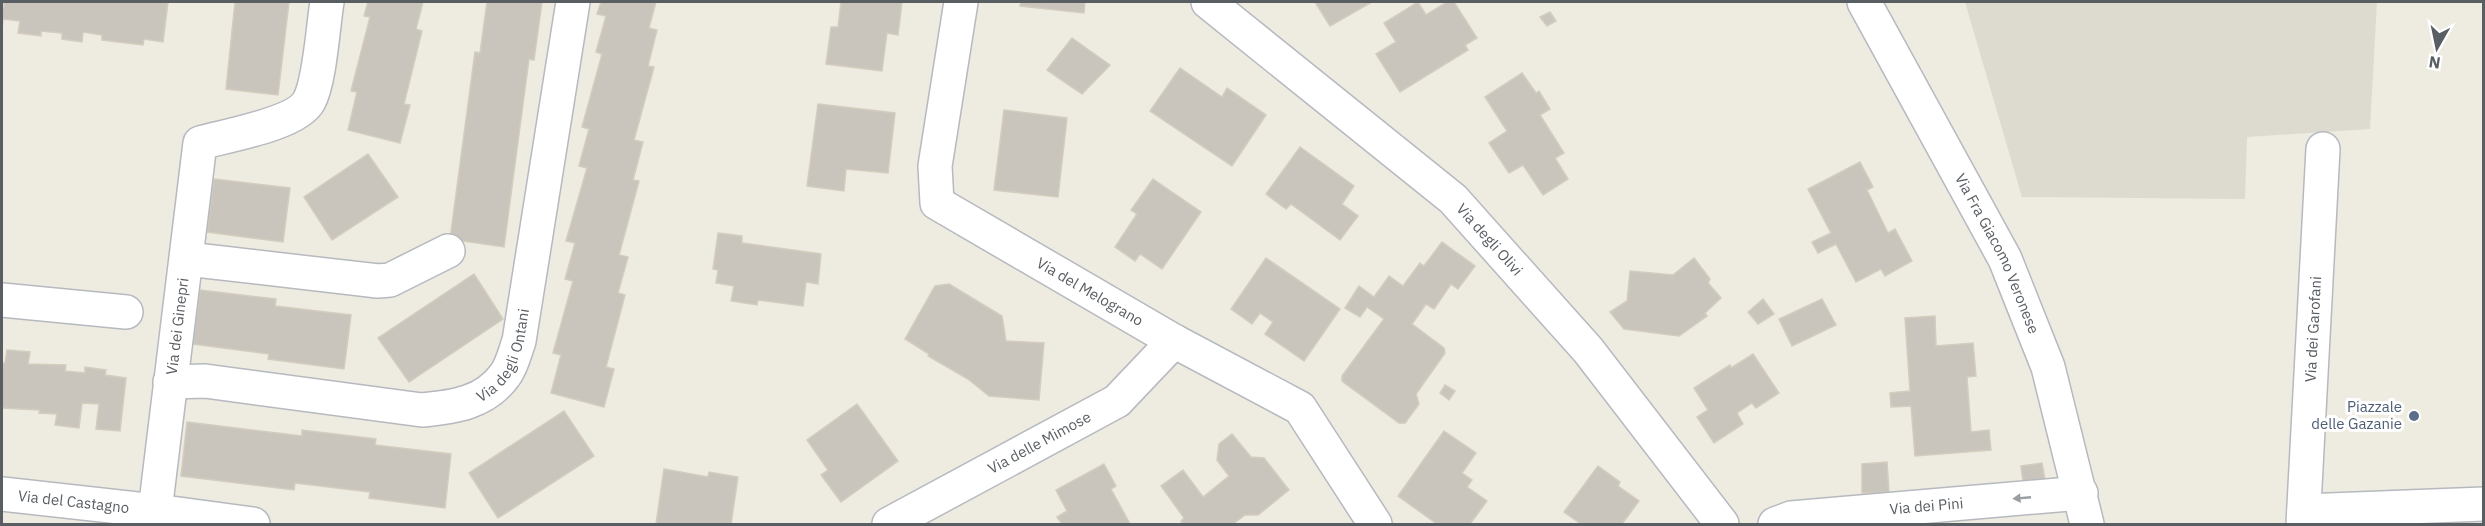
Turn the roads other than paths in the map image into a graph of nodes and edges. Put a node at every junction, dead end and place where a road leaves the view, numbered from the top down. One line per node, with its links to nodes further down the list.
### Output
1 (327, 2): 8 (street, Via dei Ginepri)
2 (573, 2): 12 (street, Via degli Ontani)
3 (961, 2): 11 (street, Via del Melograno)
4 (1208, 2): 21 (street, Via degli Olivi)
5 (1863, 2): 13 (street, Via Fra Giacomo Veronese)
6 (2323, 149): 17 (street, Via dei Garofani)
7 (448, 251): 8 (street)
8 (187, 259): 12 (street, Via dei Ginepri)
9 (2, 300): 10 (street)
10 (126, 312)
11 (1174, 341): 19 (street, Via delle Mimose); 20 (street, Via del Melograno)
12 (170, 382): 16 (street, Via dei Ginepri)
13 (2081, 493): 22 (street, Via dei Pini, one-way to 22); 23 (street, Via Fra Giacomo Veronese)
14 (2, 494): 16 (street, Via del Castagno)
15 (2484, 504): 17 (street, Via dei Garofani)
16 (155, 511): 18 (street, Via del Castagno)
17 (2303, 518)
18 (253, 525)
19 (889, 525)
20 (1375, 525)
21 (1722, 525)
22 (1774, 525)
23 (2087, 525)

